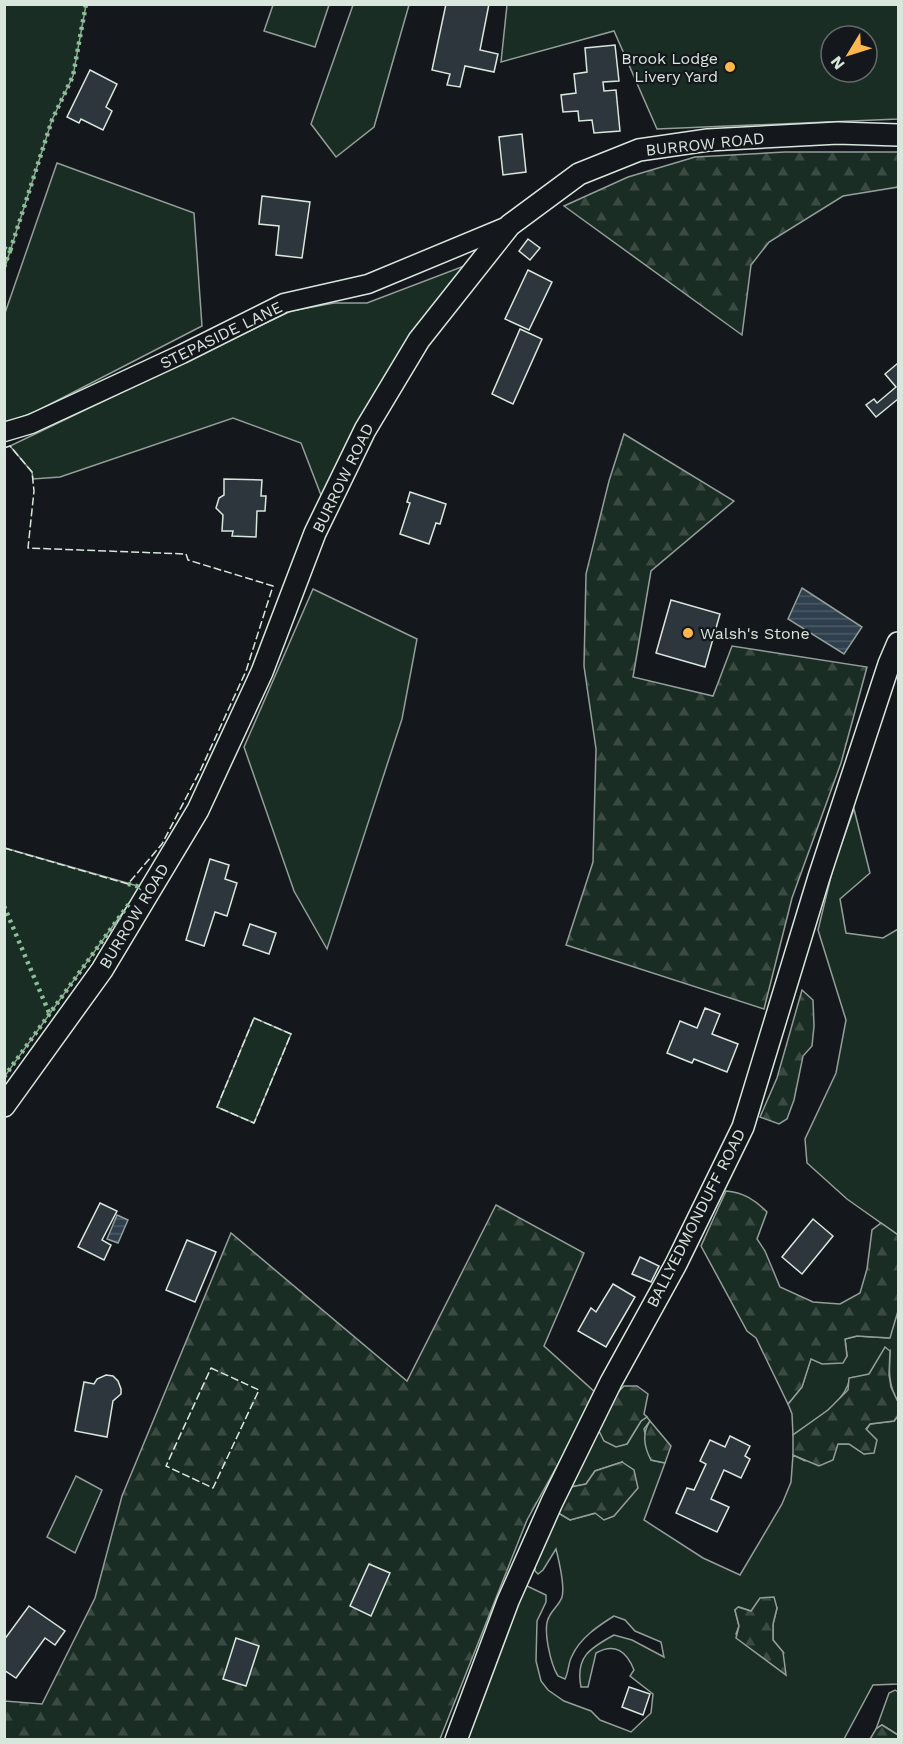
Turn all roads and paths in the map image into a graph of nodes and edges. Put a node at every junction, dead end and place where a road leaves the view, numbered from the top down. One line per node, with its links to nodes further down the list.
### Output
1 (898, 135): 2 (street, BURROW ROAD)
2 (510, 225): 3 (street, STEPASIDE LANE); 5 (street, BURROW ROAD)
3 (4, 432)
4 (898, 643): 6 (street, BALLYEDMONDUFF ROAD)
5 (4, 1106)
6 (456, 1740)

